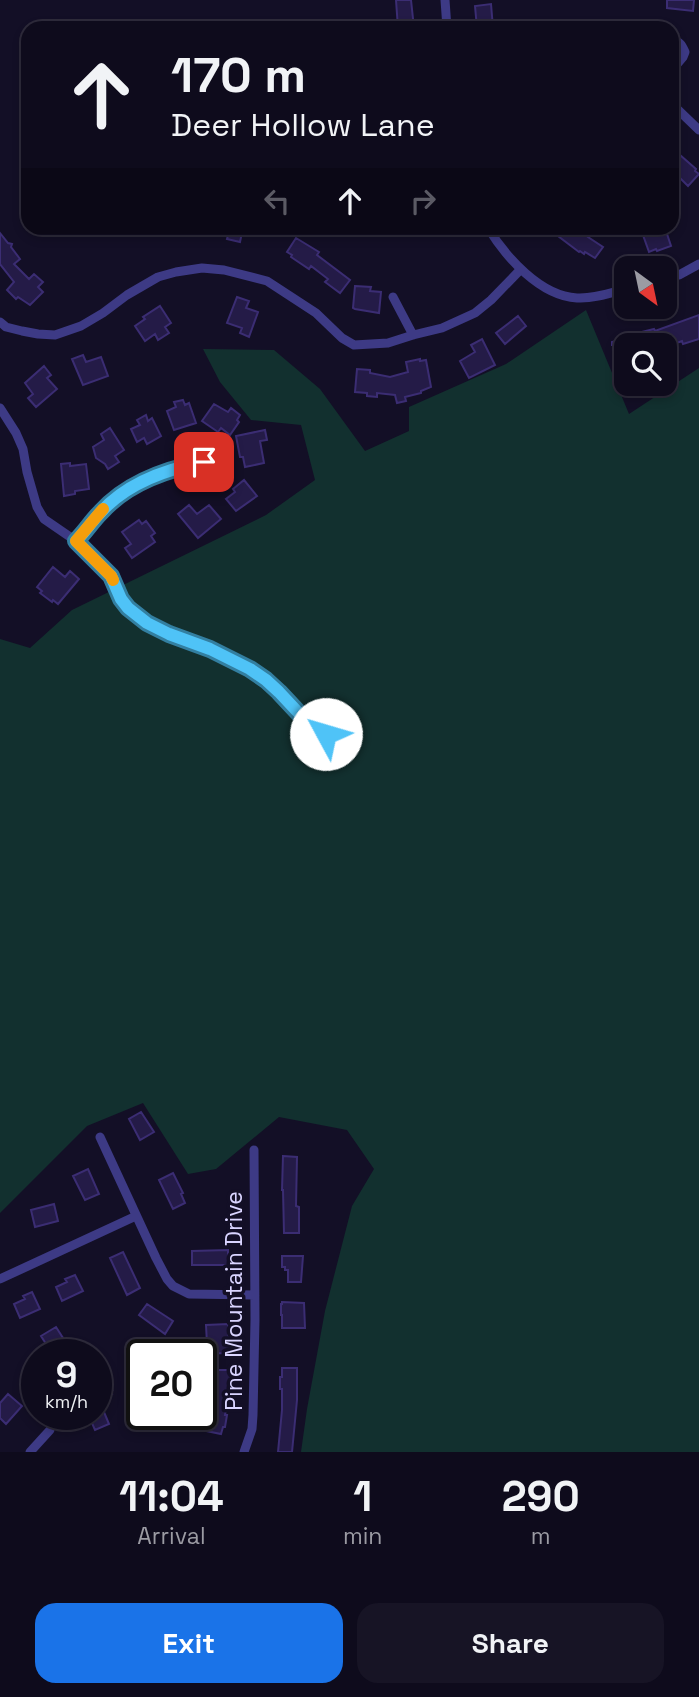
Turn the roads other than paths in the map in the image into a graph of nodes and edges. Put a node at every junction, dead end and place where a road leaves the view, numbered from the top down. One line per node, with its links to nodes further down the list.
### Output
1 (445, 0): 2 (street)
2 (446, 21)
3 (679, 42): 4 (street)
4 (679, 62)
5 (679, 111): 6 (street)
6 (699, 130)
7 (493, 235): 9 (street)
8 (699, 264): 10 (street)
9 (522, 269): 11 (street); 14 (street)
10 (677, 276)
11 (614, 292)
12 (393, 297): 14 (street)
13 (3, 324): 14 (street); 15 (street)
14 (413, 335)
15 (0, 338)
16 (0, 408): 18 (street)
17 (204, 462): 18 (street)
18 (76, 541): 19 (street)
19 (111, 576): 20 (lane)
20 (326, 734)
21 (100, 1137): 23 (street)
22 (254, 1150): 25 (street, Pine Mountain Drive)
23 (136, 1216): 24 (street); 25 (street)
24 (0, 1279)
25 (255, 1295): 28 (street, Pine Mountain Drive)
26 (50, 1430): 27 (street)
27 (30, 1452)
28 (244, 1452)

